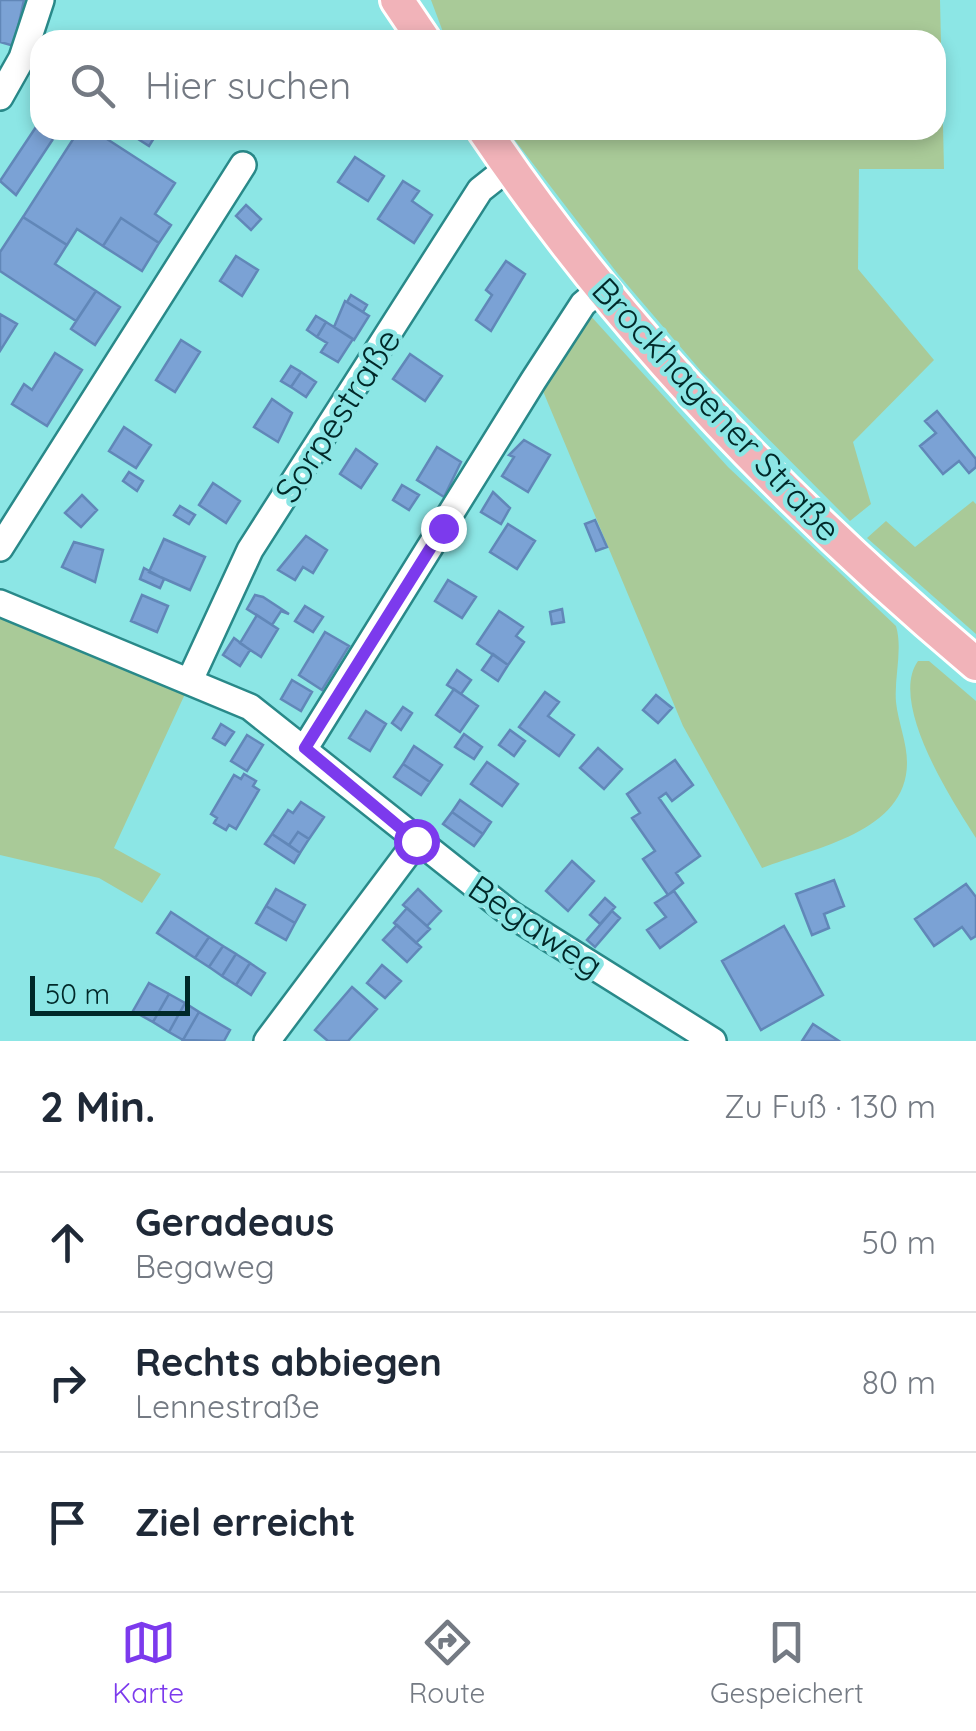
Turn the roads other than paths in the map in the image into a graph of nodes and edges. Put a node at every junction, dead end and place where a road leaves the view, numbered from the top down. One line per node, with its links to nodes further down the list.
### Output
1 (41, 0): 3 (street)
2 (397, 0): 4 (main road)
3 (31, 30)
4 (417, 30)
5 (30, 34): 6 (street)
6 (0, 97)
7 (491, 140): 9 (main road, Brockhagener Straße)
8 (243, 164): 11 (street)
9 (509, 167): 10 (main road, Brockhagener Straße); 14 (street, Sorpestraße)
10 (602, 288): 13 (main road, Brockhagener Straße); 15 (street)
11 (0, 548)
12 (0, 602): 14 (street, Begaweg)
13 (976, 664)
14 (190, 680): 15 (street, Begaweg)
15 (305, 748): 16 (street, Begaweg)
16 (416, 841): 17 (street); 18 (street, Begaweg)
17 (267, 1041)
18 (714, 1041)

